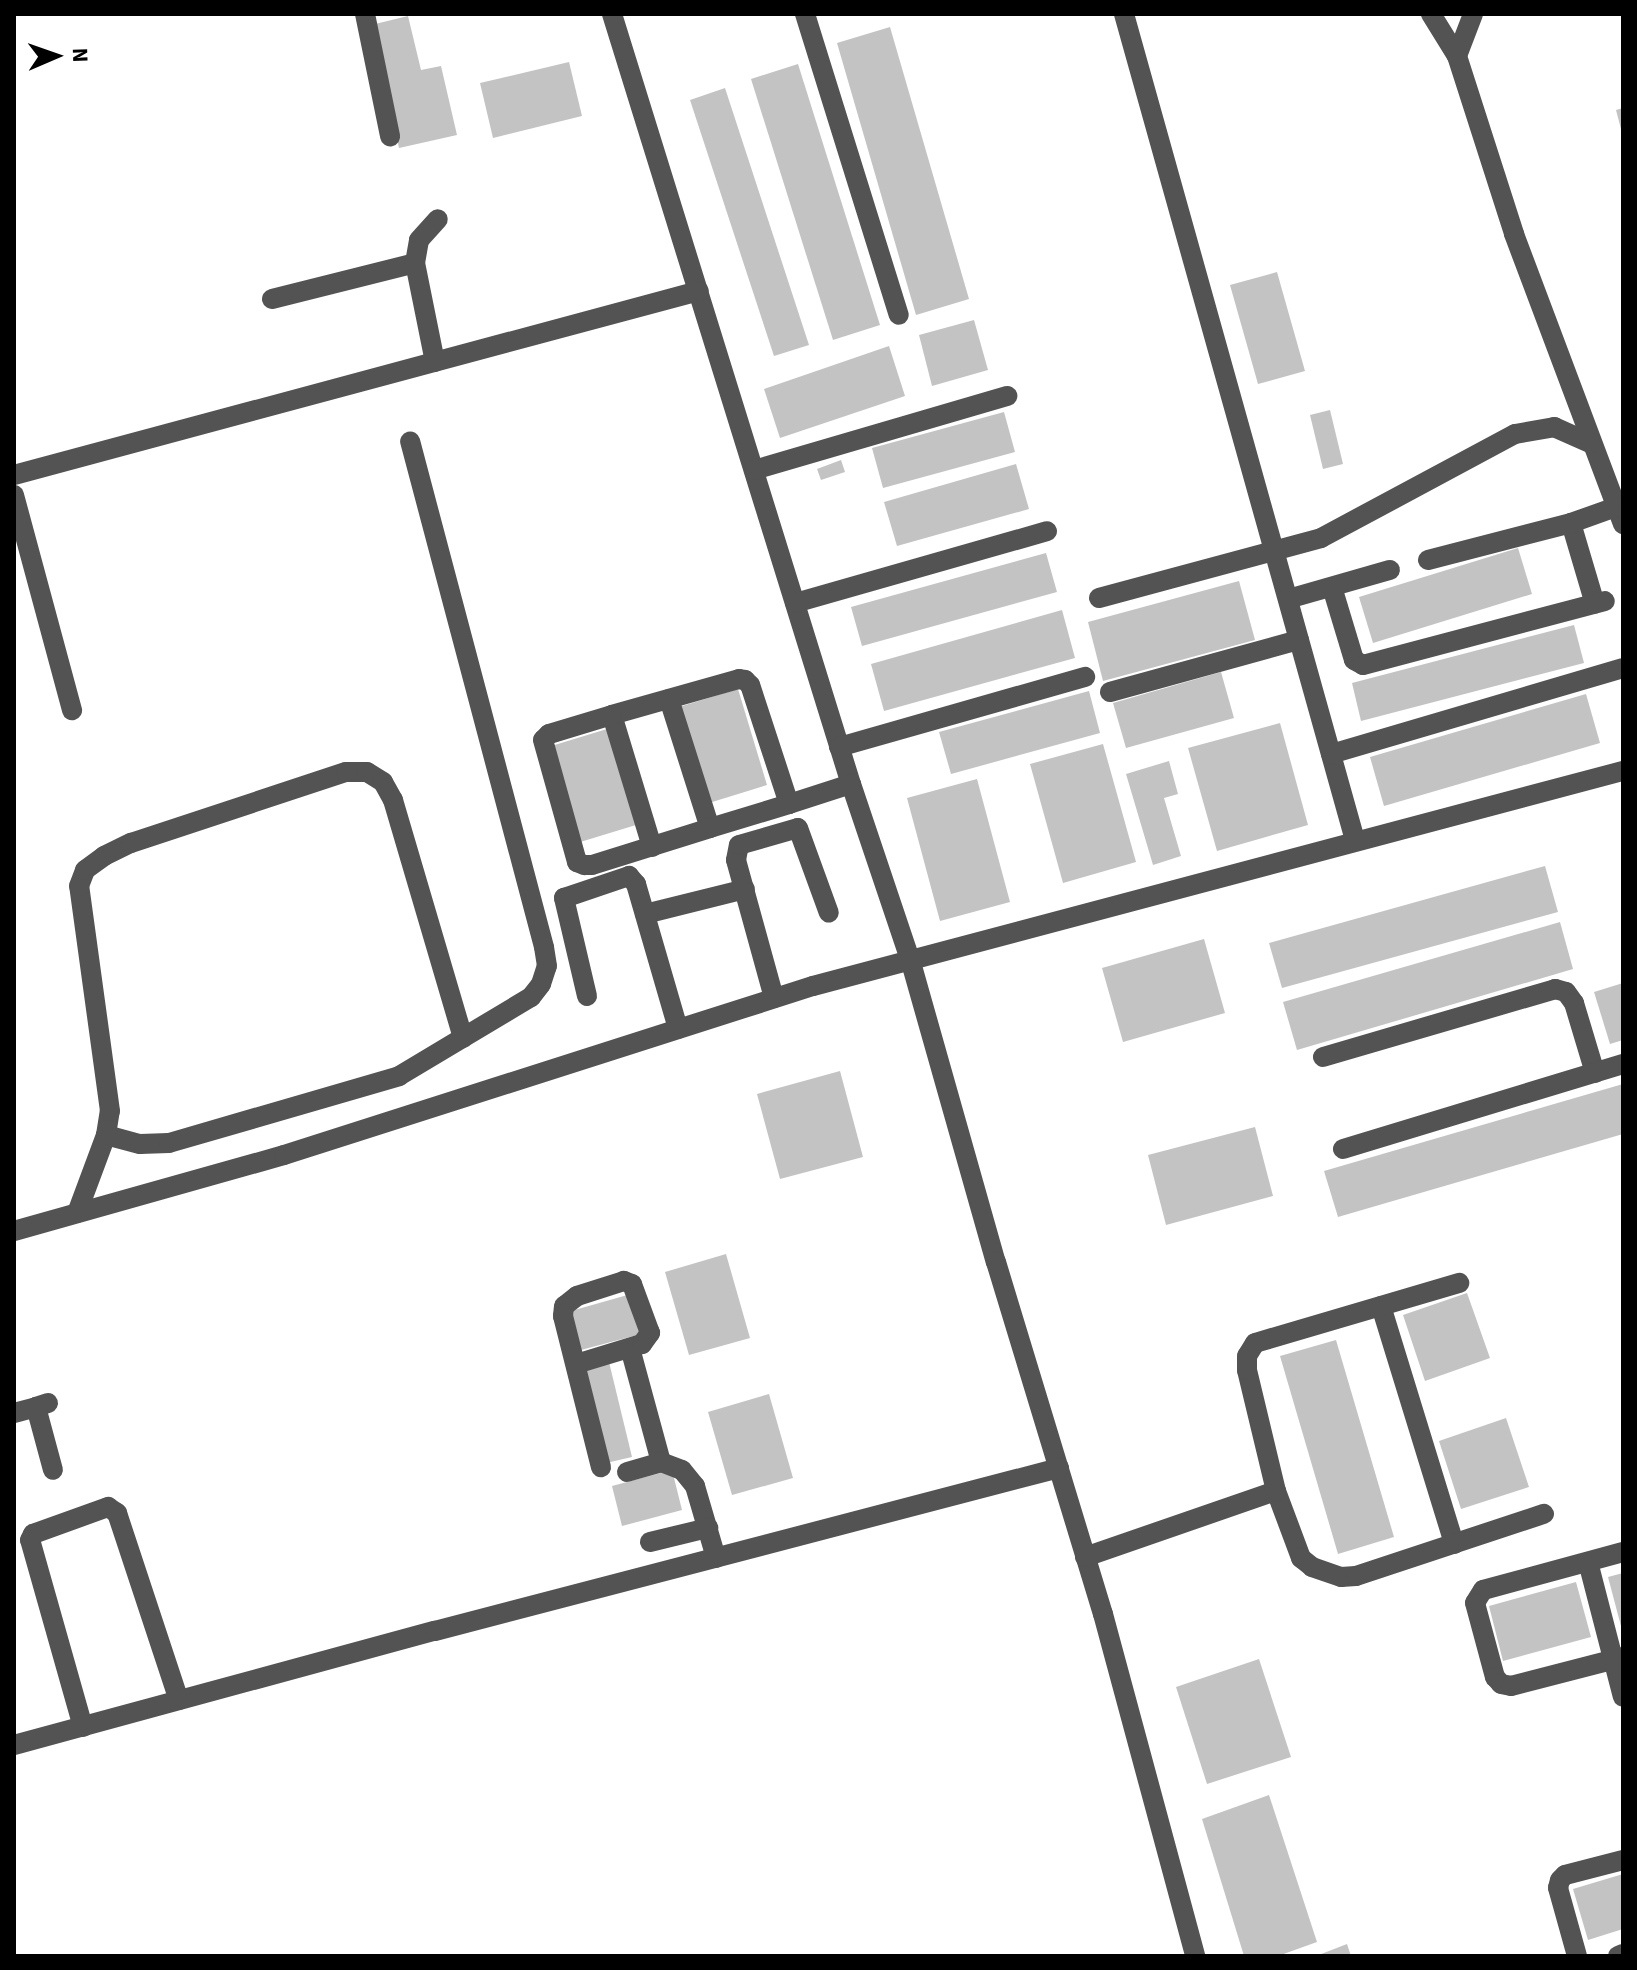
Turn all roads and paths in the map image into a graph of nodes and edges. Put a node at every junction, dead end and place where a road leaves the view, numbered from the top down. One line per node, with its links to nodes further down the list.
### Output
1 (367, 14): 8 (street)
2 (612, 14): 11 (street)
3 (805, 14): 13 (street)
4 (1124, 14): 24 (street)
5 (1431, 14): 7 (street)
6 (1473, 14): 7 (street)
7 (1457, 56): 17 (street)
8 (390, 136)
9 (438, 219): 10 (street)
10 (415, 263): 12 (street); 14 (street)
11 (699, 291): 14 (street); 18 (street)
12 (272, 299)
13 (899, 315)
14 (435, 362): 19 (street)
15 (1007, 396): 18 (street)
16 (410, 441): 53 (street)
17 (1590, 443): 21 (street); 24 (street)
18 (754, 470): 30 (street)
19 (14, 475)
20 (14, 495): 36 (street)
21 (1620, 516): 22 (street)
22 (1571, 523): 25 (street); 27 (street)
23 (1047, 531): 30 (street)
24 (1274, 551): 28 (street); 29 (street)
25 (1428, 560)
26 (1390, 570): 27 (street)
27 (1332, 587): 29 (street)
28 (1099, 598)
29 (1288, 599): 31 (street)
30 (795, 603): 38 (street)
31 (1299, 640): 34 (street); 39 (street)
32 (1623, 668): 39 (street)
33 (1085, 677): 38 (street)
34 (1110, 692)
35 (669, 699): 37 (street); 42 (street); 43 (street)
36 (72, 710)
37 (612, 715): 45 (street); 45 (street)
38 (839, 747): 41 (street)
39 (1331, 754): 44 (street)
40 (1623, 771): 44 (street)
41 (851, 784): 42 (street); 49 (street)
42 (789, 804): 43 (street)
43 (710, 828): 45 (street)
44 (1355, 840): 49 (street)
45 (652, 847)
46 (745, 889): 47 (street); 48 (street); 51 (street)
47 (829, 913)
48 (645, 914): 50 (street); 52 (street)
49 (910, 959): 51 (street); 68 (street)
50 (587, 996)
51 (774, 998): 52 (street)
52 (678, 1029): 59 (street)
53 (463, 1038): 57 (street); 57 (street)
54 (1323, 1057): 56 (street)
55 (1623, 1064): 56 (street)
56 (1595, 1073): 58 (street)
57 (106, 1135): 59 (street)
58 (1343, 1149)
59 (77, 1213): 60 (street)
60 (14, 1231)
61 (1459, 1283): 62 (street)
62 (1381, 1306): 71 (street); 75 (street)
63 (630, 1348): 64 (street); 64 (street); 66 (street)
64 (576, 1364): 67 (street)
65 (14, 1413): 69 (street)
66 (661, 1462): 70 (street); 73 (street)
67 (601, 1467)
68 (1059, 1468): 77 (street); 78 (street)
69 (53, 1470)
70 (627, 1472)
71 (1276, 1491): 75 (street); 77 (street)
72 (1544, 1514): 75 (street)
73 (708, 1528): 74 (street); 78 (street)
74 (650, 1542)
75 (1454, 1544)
76 (1623, 1552): 79 (street)
77 (1085, 1557): 86 (street)
78 (716, 1558): 82 (street)
79 (1588, 1562): 80 (street); 80 (street)
80 (1618, 1659): 81 (street)
81 (1623, 1697)
82 (179, 1700): 83 (street); 83 (street)
83 (83, 1727): 84 (street)
84 (14, 1745)
85 (1623, 1860): 87 (street)
86 (1195, 1956)
87 (1577, 1956)

